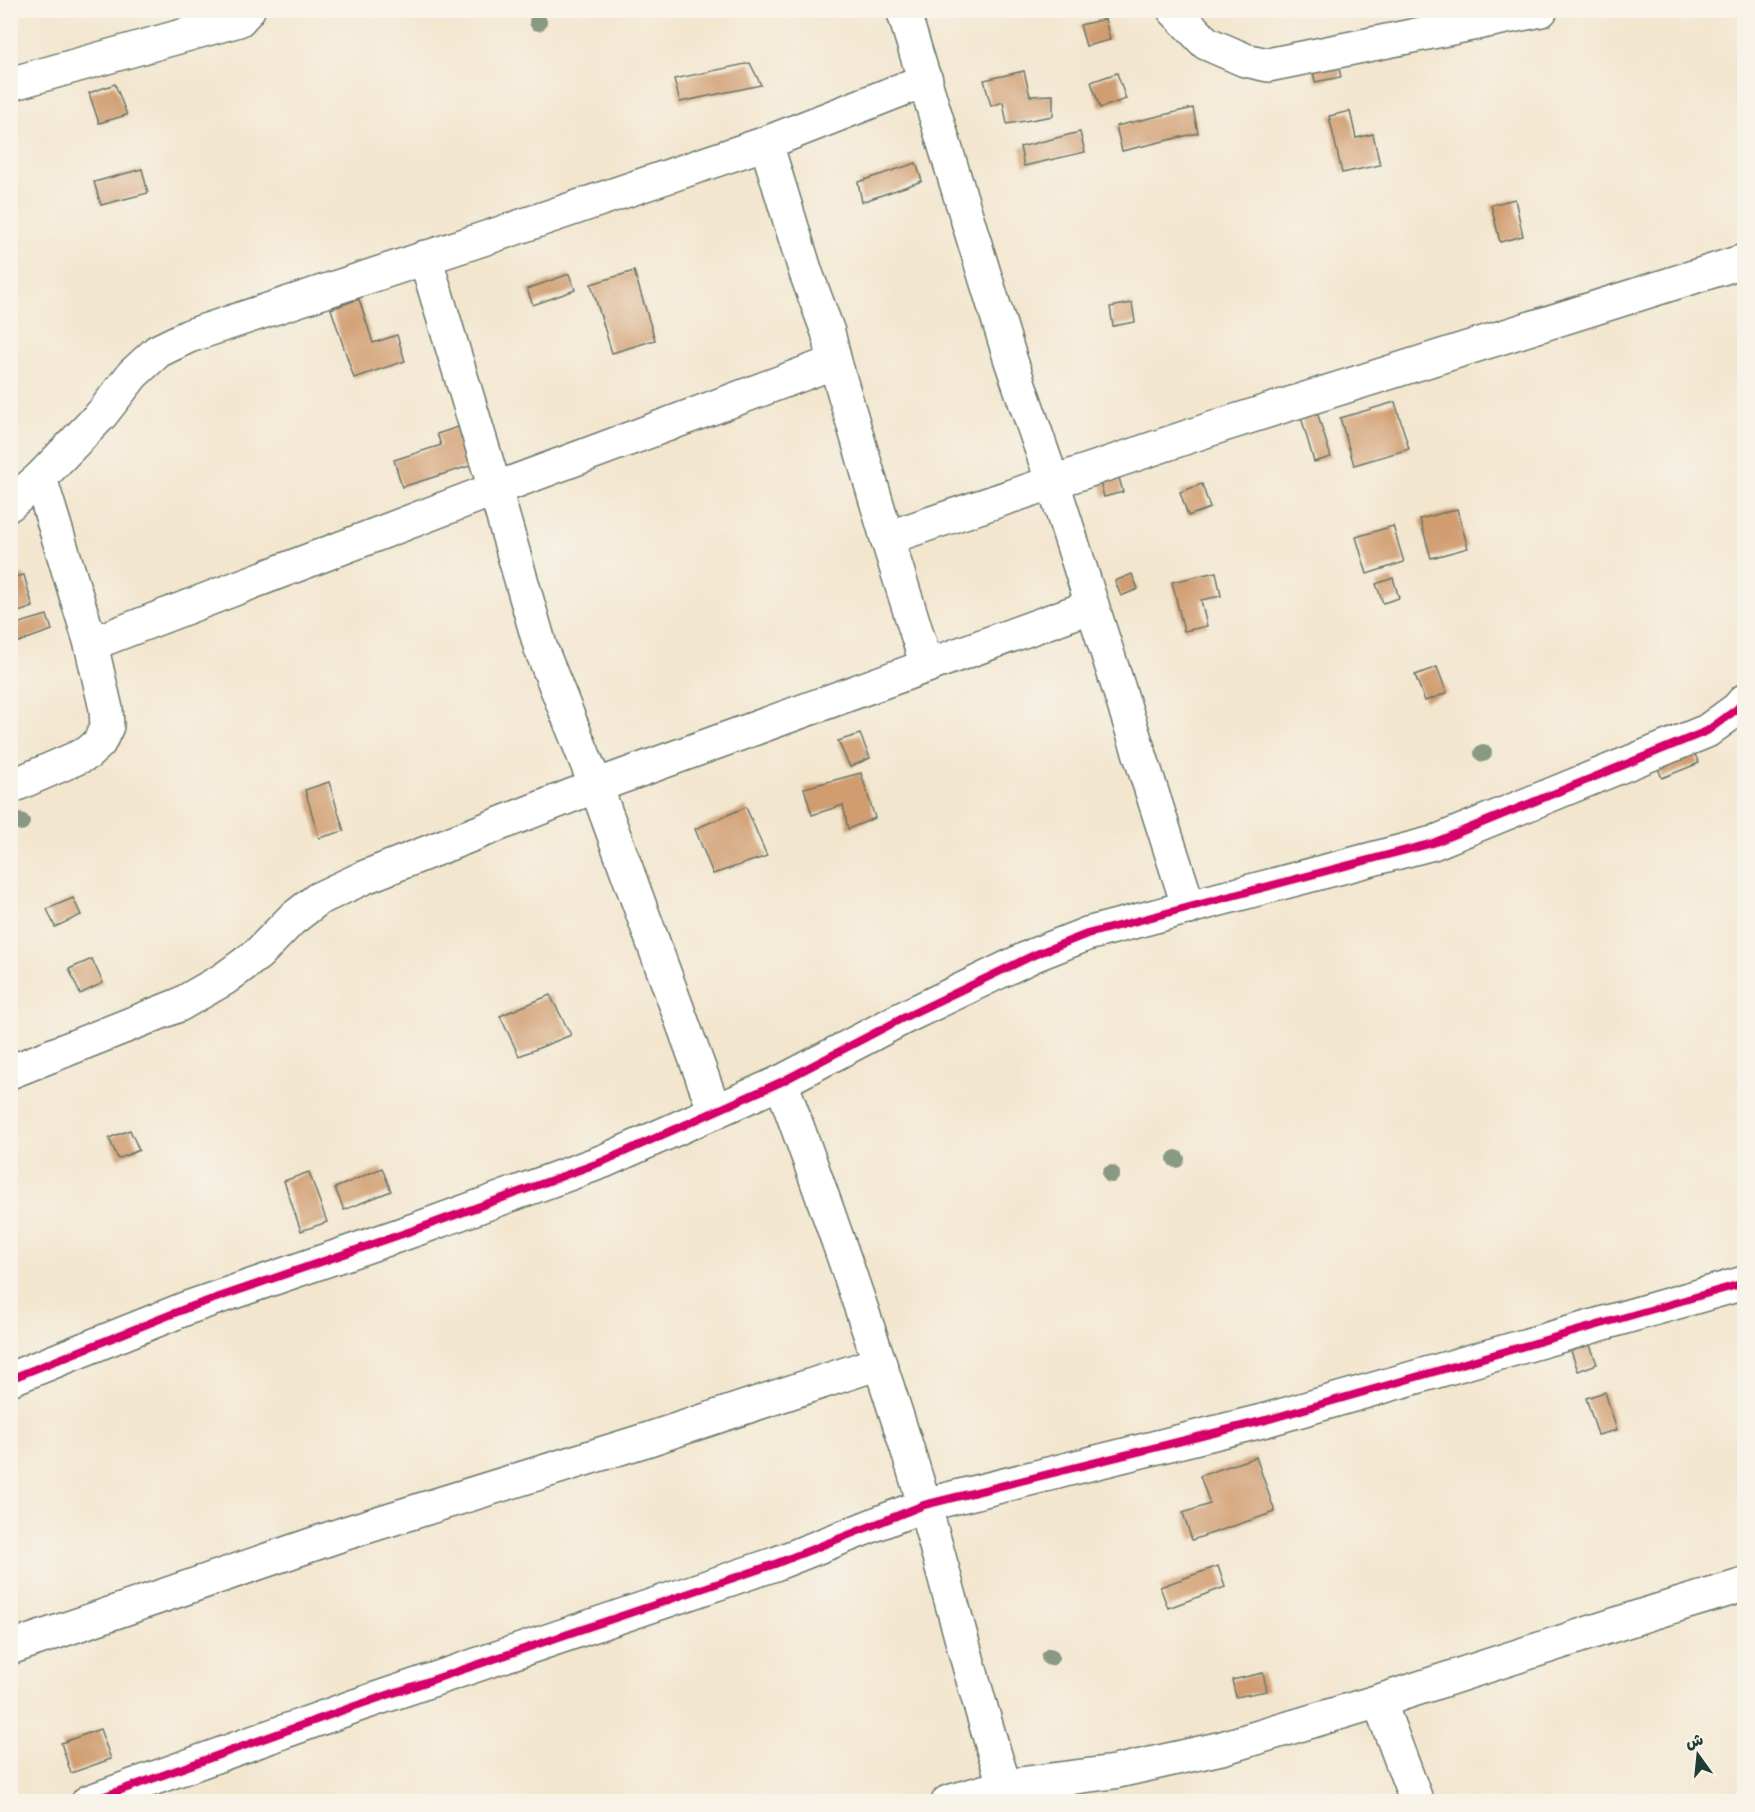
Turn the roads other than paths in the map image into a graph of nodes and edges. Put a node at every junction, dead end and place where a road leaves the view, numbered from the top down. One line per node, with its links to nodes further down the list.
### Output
1 (248, 10): 6 (street)
2 (903, 10): 5 (street)
3 (1174, 10): 4 (street)
4 (1541, 10)
5 (926, 80): 7 (street); 12 (street)
6 (10, 84)
7 (766, 143): 8 (street); 10 (street)
8 (425, 257): 11 (street); 13 (street)
9 (1744, 261): 12 (street)
10 (835, 362): 13 (street); 15 (street)
11 (40, 478): 14 (street); 17 (street)
12 (1053, 483): 15 (street); 16 (street)
13 (495, 489): 17 (street); 20 (street)
14 (10, 504)
15 (887, 538): 18 (street)
16 (1092, 606): 18 (street); 22 (street)
17 (91, 644): 21 (street)
18 (927, 666): 20 (street)
19 (1744, 701): 22 (street)
20 (596, 786): 23 (street); 25 (street)
21 (10, 787)
22 (1189, 908): 24 (street)
23 (10, 1072)
24 (781, 1082): 25 (street); 27 (street)
25 (715, 1112): 28 (street)
26 (1744, 1283): 29 (street)
27 (879, 1363): 29 (street); 31 (street)
28 (10, 1379)
29 (924, 1505): 33 (street); 34 (street)
30 (1744, 1585): 32 (street)
31 (10, 1648)
32 (1379, 1701): 33 (street); 36 (street)
33 (1007, 1794): 35 (street)
34 (88, 1802)
35 (948, 1802)
36 (1417, 1802)

